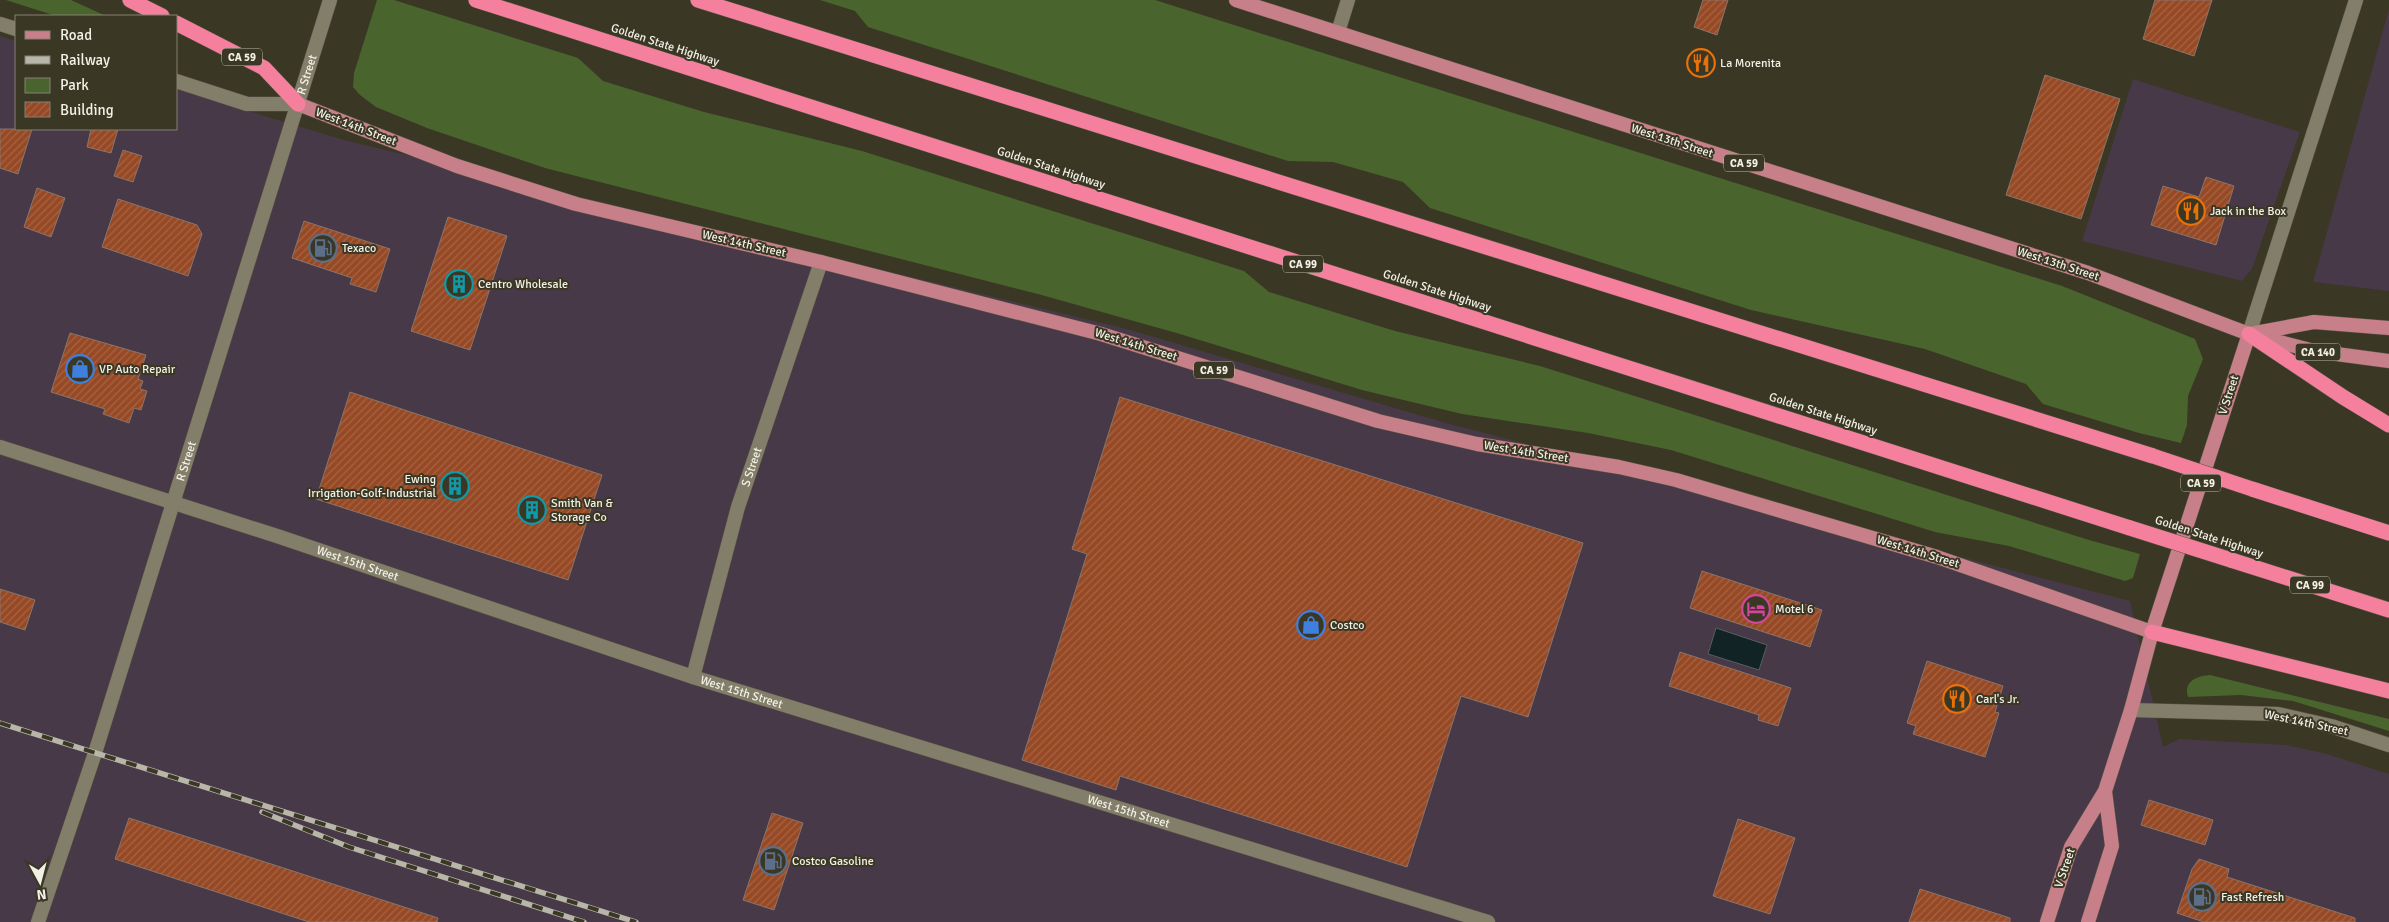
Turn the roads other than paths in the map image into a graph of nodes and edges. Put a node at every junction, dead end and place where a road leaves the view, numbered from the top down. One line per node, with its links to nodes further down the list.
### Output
1 (130, 0): 8 (highway)
2 (330, 0): 14 (street, R Street)
3 (476, 0): 23 (highway, Golden State Highway / CA 99, bridge)
4 (698, 0): 22 (highway, bridge)
5 (1236, 0): 12 (main road, West 13th Street / CA 59)
6 (1348, 0): 12 (street)
7 (2356, 0): 17 (street, V Street)
8 (160, 15)
9 (0, 24): 11 (street)
10 (178, 24): 14 (highway, CA 59)
11 (15, 29)
12 (1338, 32): 17 (main road, West 13th Street / CA 59)
13 (178, 82): 14 (street, West 14th Street)
14 (298, 104): 15 (main road, West 14th Street / CA 59); 21 (street, R Street)
15 (821, 262): 24 (main road, West 14th Street / CA 59); 25 (street, S Street)
16 (2389, 328): 17 (main road, CA 140)
17 (2249, 334): 18 (main road, CA 140); 19 (highway); 24 (main road, V Street / CA 59)
18 (2389, 360)
19 (2389, 425)
20 (0, 447): 21 (street, West 15th Street)
21 (172, 503): 25 (street, West 15th Street); 30 (street, R Street)
22 (2389, 533)
23 (2389, 610)
24 (2152, 632): 26 (highway); 27 (main road, V Street / CA 59)
25 (694, 677): 31 (street, West 15th Street)
26 (2389, 691)
27 (2131, 710): 28 (street, West 14th Street); 29 (main road, V Street / CA 59)
28 (2389, 745)
29 (2105, 792): 32 (main road, V Street / CA 59); 33 (main road, V Street / CA 59)
30 (38, 922)
31 (1488, 922)
32 (2047, 922)
33 (2088, 922)

